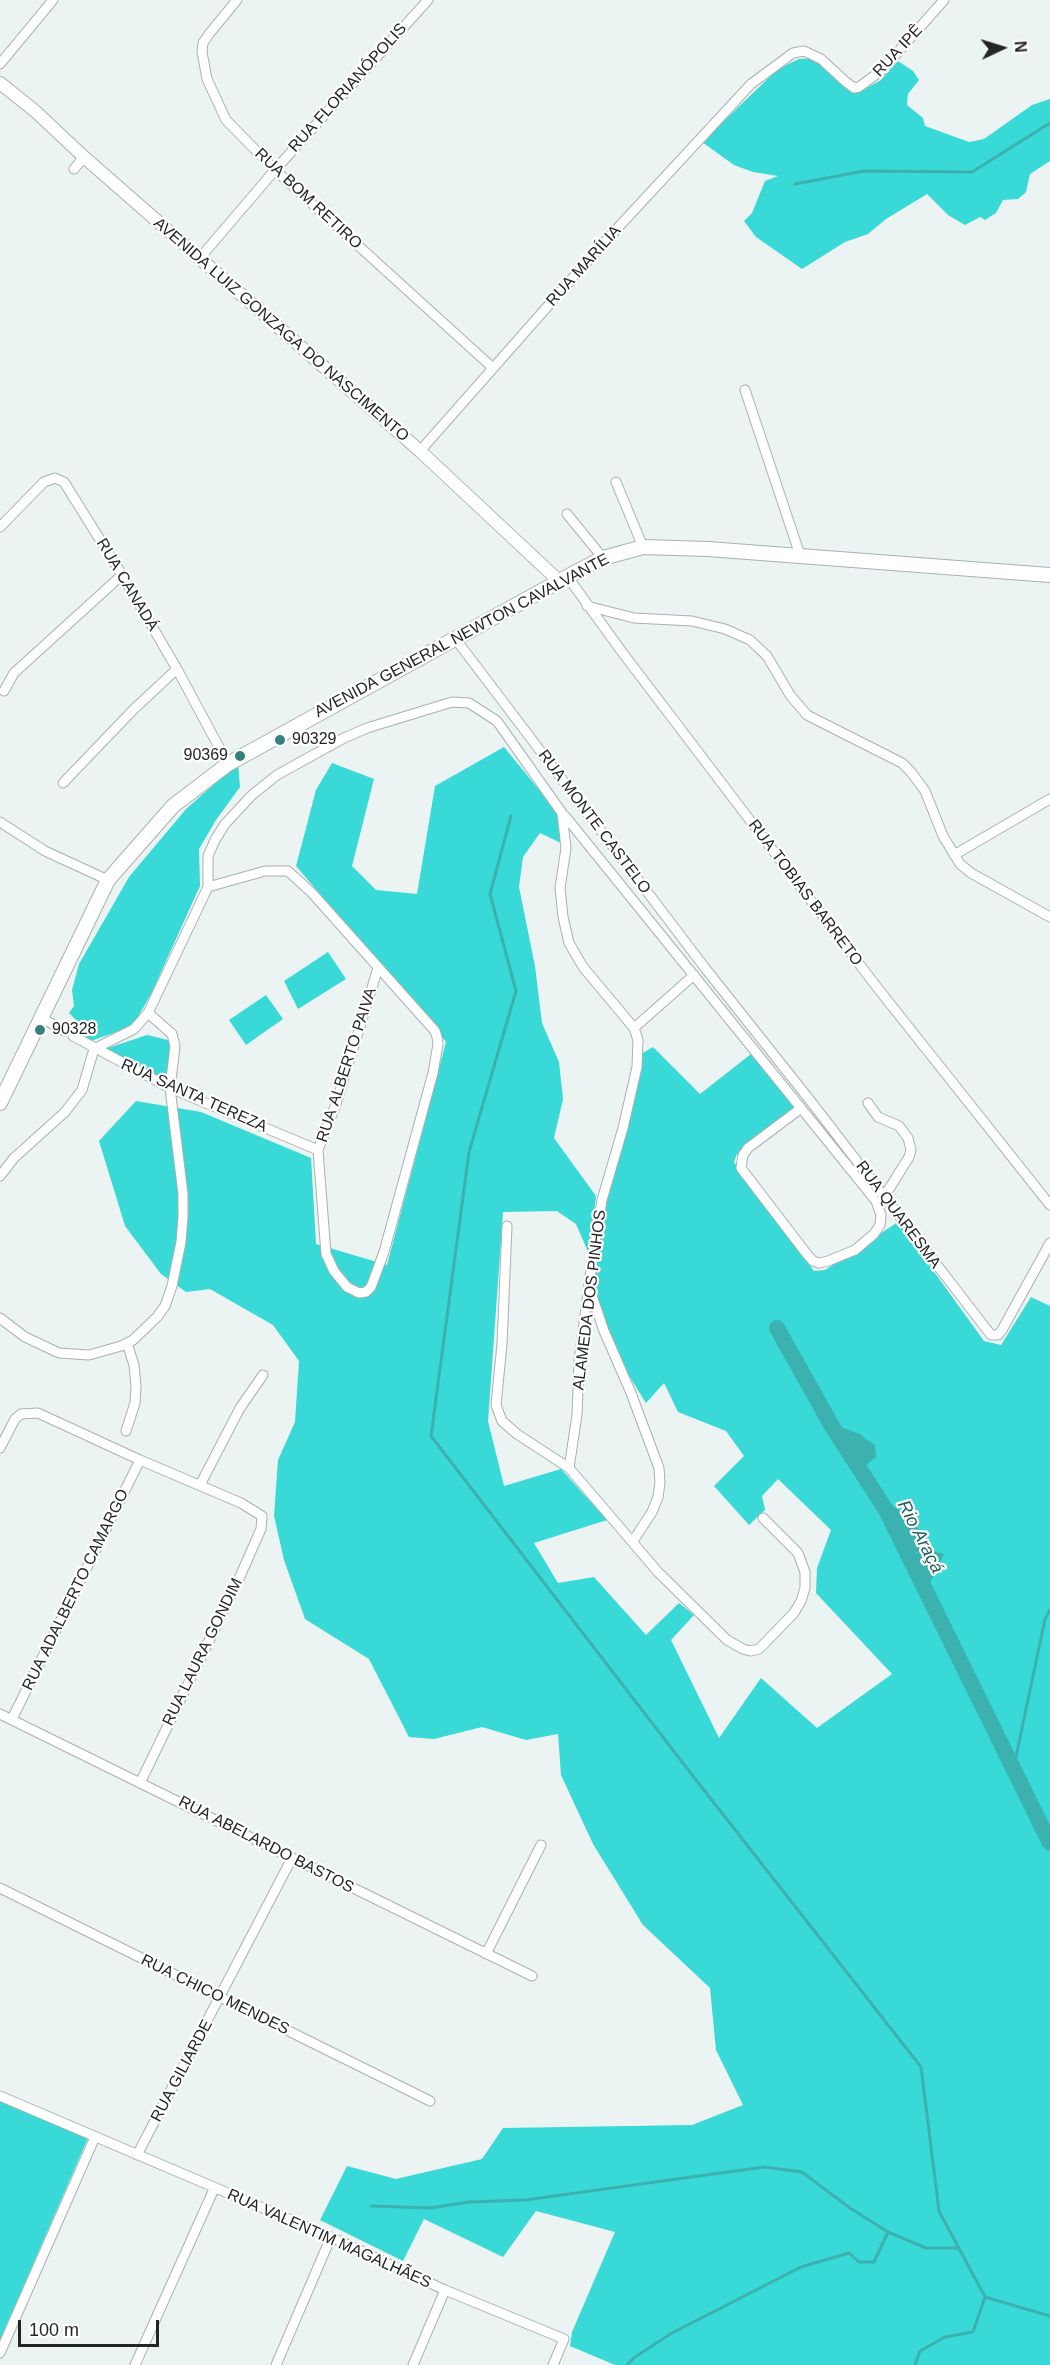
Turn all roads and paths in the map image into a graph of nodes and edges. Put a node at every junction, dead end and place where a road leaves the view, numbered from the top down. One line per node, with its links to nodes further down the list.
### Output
1 (53, 0): 5 (street)
2 (237, 0): 10 (street, RUA BOM RETIRO)
3 (428, 0): 10 (street, RUA FLORIANÓPOLIS)
4 (944, 0): 6 (street, RUA IPÊ)
5 (0, 64)
6 (846, 82): 12 (street, RUA MARÍLIA)
7 (0, 83): 8 (main road, AVENIDA LUIZ GONZAGA DO NASCIMENTO)
8 (84, 157): 9 (street); 11 (main road, AVENIDA LUIZ GONZAGA DO NASCIMENTO)
9 (74, 169)
10 (275, 170): 11 (street, RUA FLORIANÓPOLIS); 12 (street, RUA BOM RETIRO)
11 (199, 259): 14 (main road, AVENIDA LUIZ GONZAGA DO NASCIMENTO)
12 (493, 368): 14 (street, RUA MARÍLIA)
13 (745, 390): 20 (street)
14 (420, 451): 23 (main road, AVENIDA LUIZ GONZAGA DO NASCIMENTO)
15 (616, 482): 18 (street)
16 (567, 514): 19 (street)
17 (0, 527): 21 (street, RUA CANADÁ)
18 (643, 547): 19 (main road, AVENIDA GENERAL NEWTON CAVALVANTE); 20 (main road, AVENIDA GENERAL NEWTON CAVALVANTE)
19 (603, 558): 23 (main road, AVENIDA GENERAL NEWTON CAVALVANTE)
20 (801, 558): 22 (main road, AVENIDA GENERAL NEWTON CAVALVANTE)
21 (122, 575): 26 (street, RUA CANADÁ); 27 (street)
22 (1050, 575)
23 (563, 578): 24 (street, RUA TOBIAS BARRETO); 25 (main road, AVENIDA GENERAL NEWTON CAVALVANTE)
24 (587, 606): 33 (street); 53 (street, RUA TOBIAS BARRETO)
25 (454, 637): 28 (main road, AVENIDA GENERAL NEWTON CAVALVANTE); 39 (street, RUA MONTE CASTELO)
26 (177, 669): 28 (street, RUA CANADÁ); 29 (street)
27 (4, 691)
28 (228, 764): 34 (main road, AVENIDA GENERAL NEWTON CAVALVANTE)
29 (63, 783)
30 (1050, 799): 33 (street)
31 (562, 813): 35 (street); 38 (street); 42 (street)
32 (0, 822): 34 (street)
33 (954, 855): 36 (street)
34 (108, 880): 41 (main road, AVENIDA GENERAL NEWTON CAVALVANTE)
35 (207, 888): 37 (street); 40 (street)
36 (1050, 917)
37 (378, 968): 50 (street, RUA ALBERTO PAIVA); 50 (street, RUA ALBERTO PAIVA)
38 (694, 975): 42 (street); 49 (street)
39 (735, 1005): 52 (street, RUA QUARESMA)
40 (148, 1013): 45 (street); 46 (street)
41 (42, 1018): 43 (street); 47 (main road, AVENIDA GENERAL NEWTON CAVALVANTE)
42 (634, 1028): 56 (street, ALAMEDA DOS PINHOS)
43 (64, 1031)
44 (73, 1036): 45 (street, RUA SANTA TEREZA)
45 (94, 1049): 46 (street, RUA SANTA TEREZA); 51 (street)
46 (170, 1088): 50 (street, RUA SANTA TEREZA); 58 (street)
47 (0, 1103)
48 (868, 1103): 52 (street)
49 (800, 1109): 49 (street)
50 (318, 1150)
51 (0, 1176)
52 (884, 1197): 55 (street, RUA QUARESMA)
53 (1050, 1205)
54 (507, 1226): 63 (street)
55 (1050, 1243)
56 (588, 1285): 63 (street, ALAMEDA DOS PINHOS); 66 (street)
57 (0, 1318): 58 (street)
58 (127, 1343): 60 (street)
59 (263, 1375): 64 (street)
60 (126, 1431)
61 (0, 1448): 62 (street)
62 (140, 1460): 64 (street); 68 (street, RUA ADALBERTO CAMARGO)
63 (569, 1468): 66 (street)
64 (200, 1485): 69 (street, RUA LAURA GONDIM)
65 (763, 1518): 66 (street)
66 (633, 1541)
67 (0, 1714): 68 (street, RUA ABELARDO BASTOS)
68 (12, 1719): 69 (street, RUA ABELARDO BASTOS)
69 (140, 1783): 71 (street, RUA ABELARDO BASTOS)
70 (541, 1845): 73 (street)
71 (292, 1858): 73 (street, RUA ABELARDO BASTOS); 75 (street, RUA GILIARDE)
72 (0, 1888): 75 (street, RUA CHICO MENDES)
73 (486, 1954): 74 (street, RUA ABELARDO BASTOS)
74 (532, 1976)
75 (220, 1999): 77 (street, RUA CHICO MENDES); 79 (street, RUA GILIARDE)
76 (0, 2096): 78 (street, RUA VALENTIM MAGALHÃES)
77 (430, 2101)
78 (95, 2137): 79 (street, RUA VALENTIM MAGALHÃES); 83 (street)
79 (137, 2156): 80 (street, RUA VALENTIM MAGALHÃES)
80 (214, 2188): 81 (street, RUA VALENTIM MAGALHÃES); 84 (street)
81 (331, 2237): 82 (street, RUA VALENTIM MAGALHÃES); 85 (street)
82 (445, 2290): 86 (street); 87 (street, RUA VALENTIM MAGALHÃES)
83 (0, 2353)
84 (135, 2365)
85 (276, 2365)
86 (413, 2365)
87 (553, 2365)

